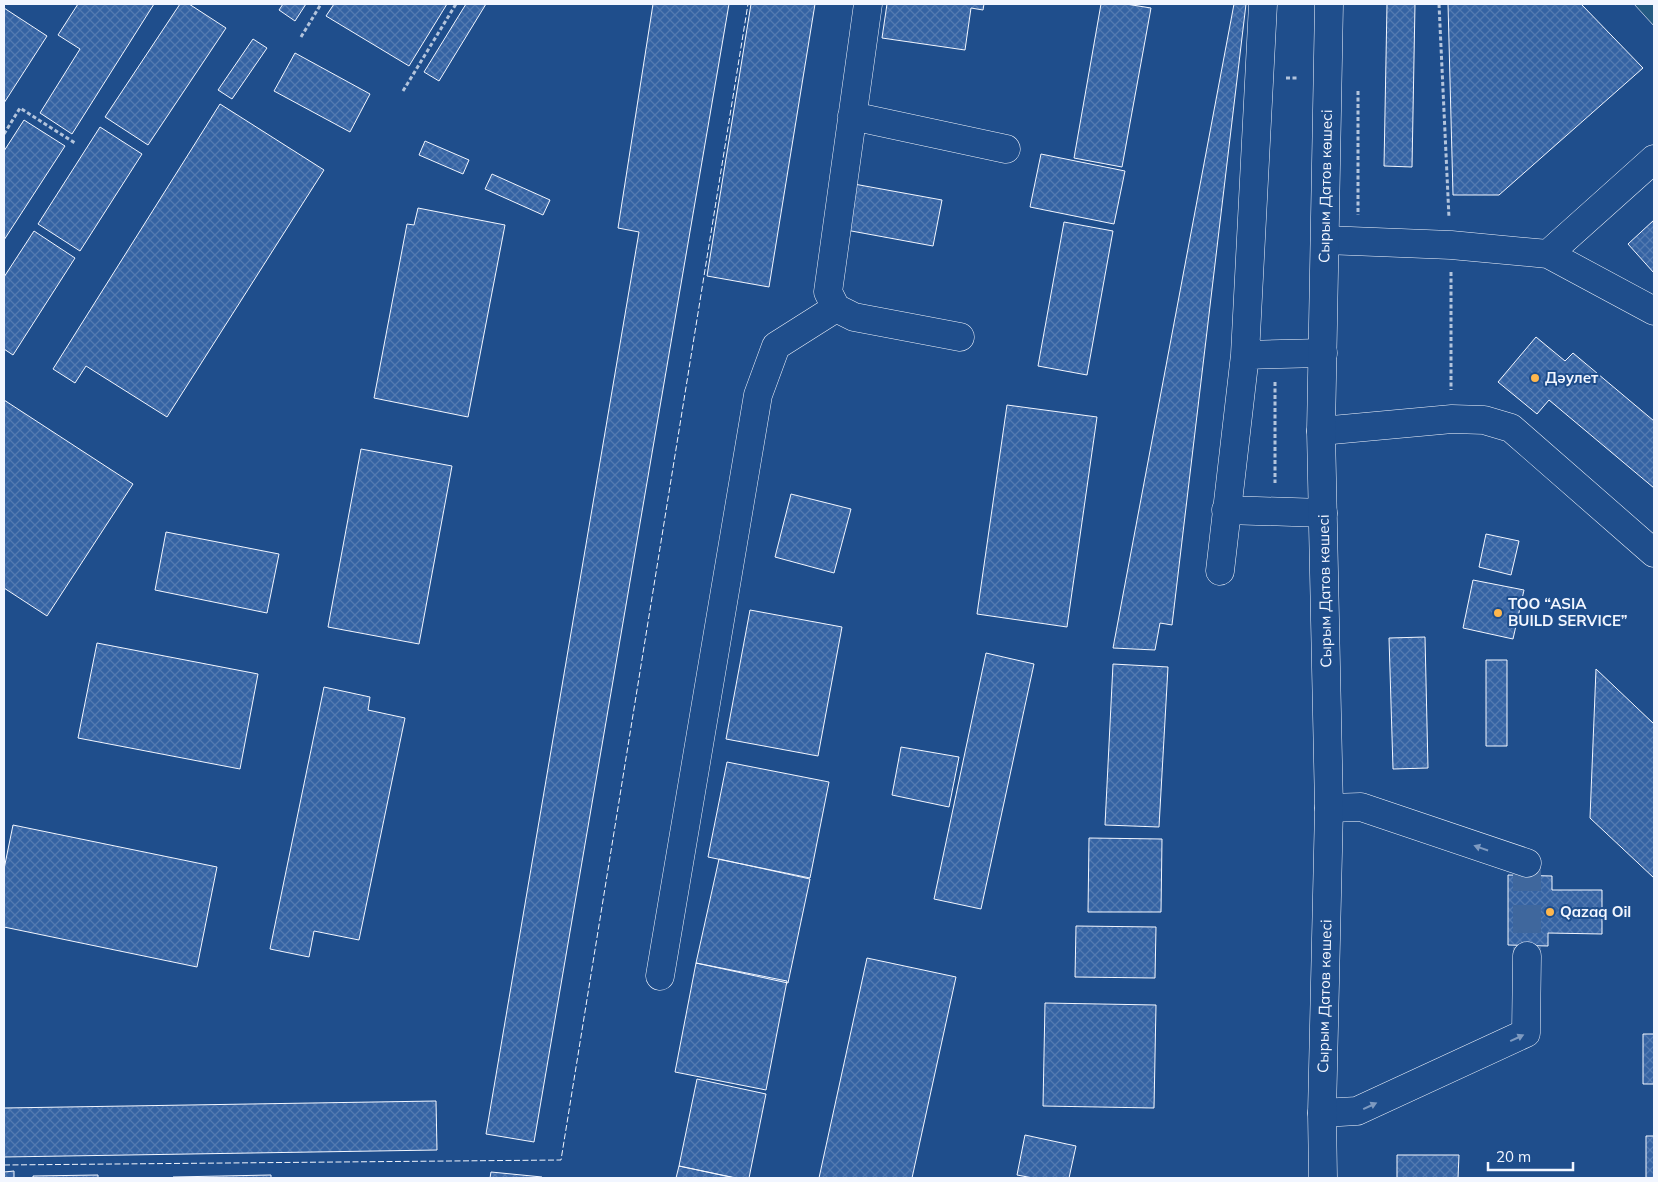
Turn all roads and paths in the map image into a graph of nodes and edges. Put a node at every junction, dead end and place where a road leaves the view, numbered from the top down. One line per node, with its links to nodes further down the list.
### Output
1 (321, 4): 7 (path)
2 (456, 4): 8 (path)
3 (868, 4): 9 (main road)
4 (1263, 4): 21 (main road)
5 (1329, 4): 14 (main road, Сырым Датов көшесі)
6 (1439, 4): 15 (path)
7 (301, 37)
8 (403, 91)
9 (852, 116): 12 (main road); 17 (main road)
10 (4, 134): 11 (path)
11 (75, 144)
12 (1006, 149)
13 (1654, 159): 16 (main road)
14 (1325, 240): 15 (main road); 20 (main road, Сырым Датов көшесі)
15 (1451, 246): 16 (main road); 22 (path)
16 (1548, 254): 18 (main road)
17 (836, 308): 19 (main road); 31 (main road)
18 (1654, 311)
19 (960, 337)
20 (1323, 353): 21 (main road); 23 (main road, Сырым Датов көшесі)
21 (1245, 354): 24 (main road)
22 (1452, 419): 23 (main road); 26 (main road)
23 (1321, 431): 25 (main road, Сырым Датов көшесі)
24 (1226, 510): 25 (main road); 27 (main road)
25 (1323, 513): 28 (main road, Сырым Датов көшесі)
26 (1654, 554)
27 (1220, 571)
28 (1329, 808): 29 (main road, one-way to 28); 32 (main road, Сырым Датов көшесі)
29 (1527, 863)
30 (1527, 956): 32 (main road, one-way to 30)
31 (660, 976)
32 (1322, 1113): 33 (main road, Сырым Датов көшесі)
33 (1323, 1178)

